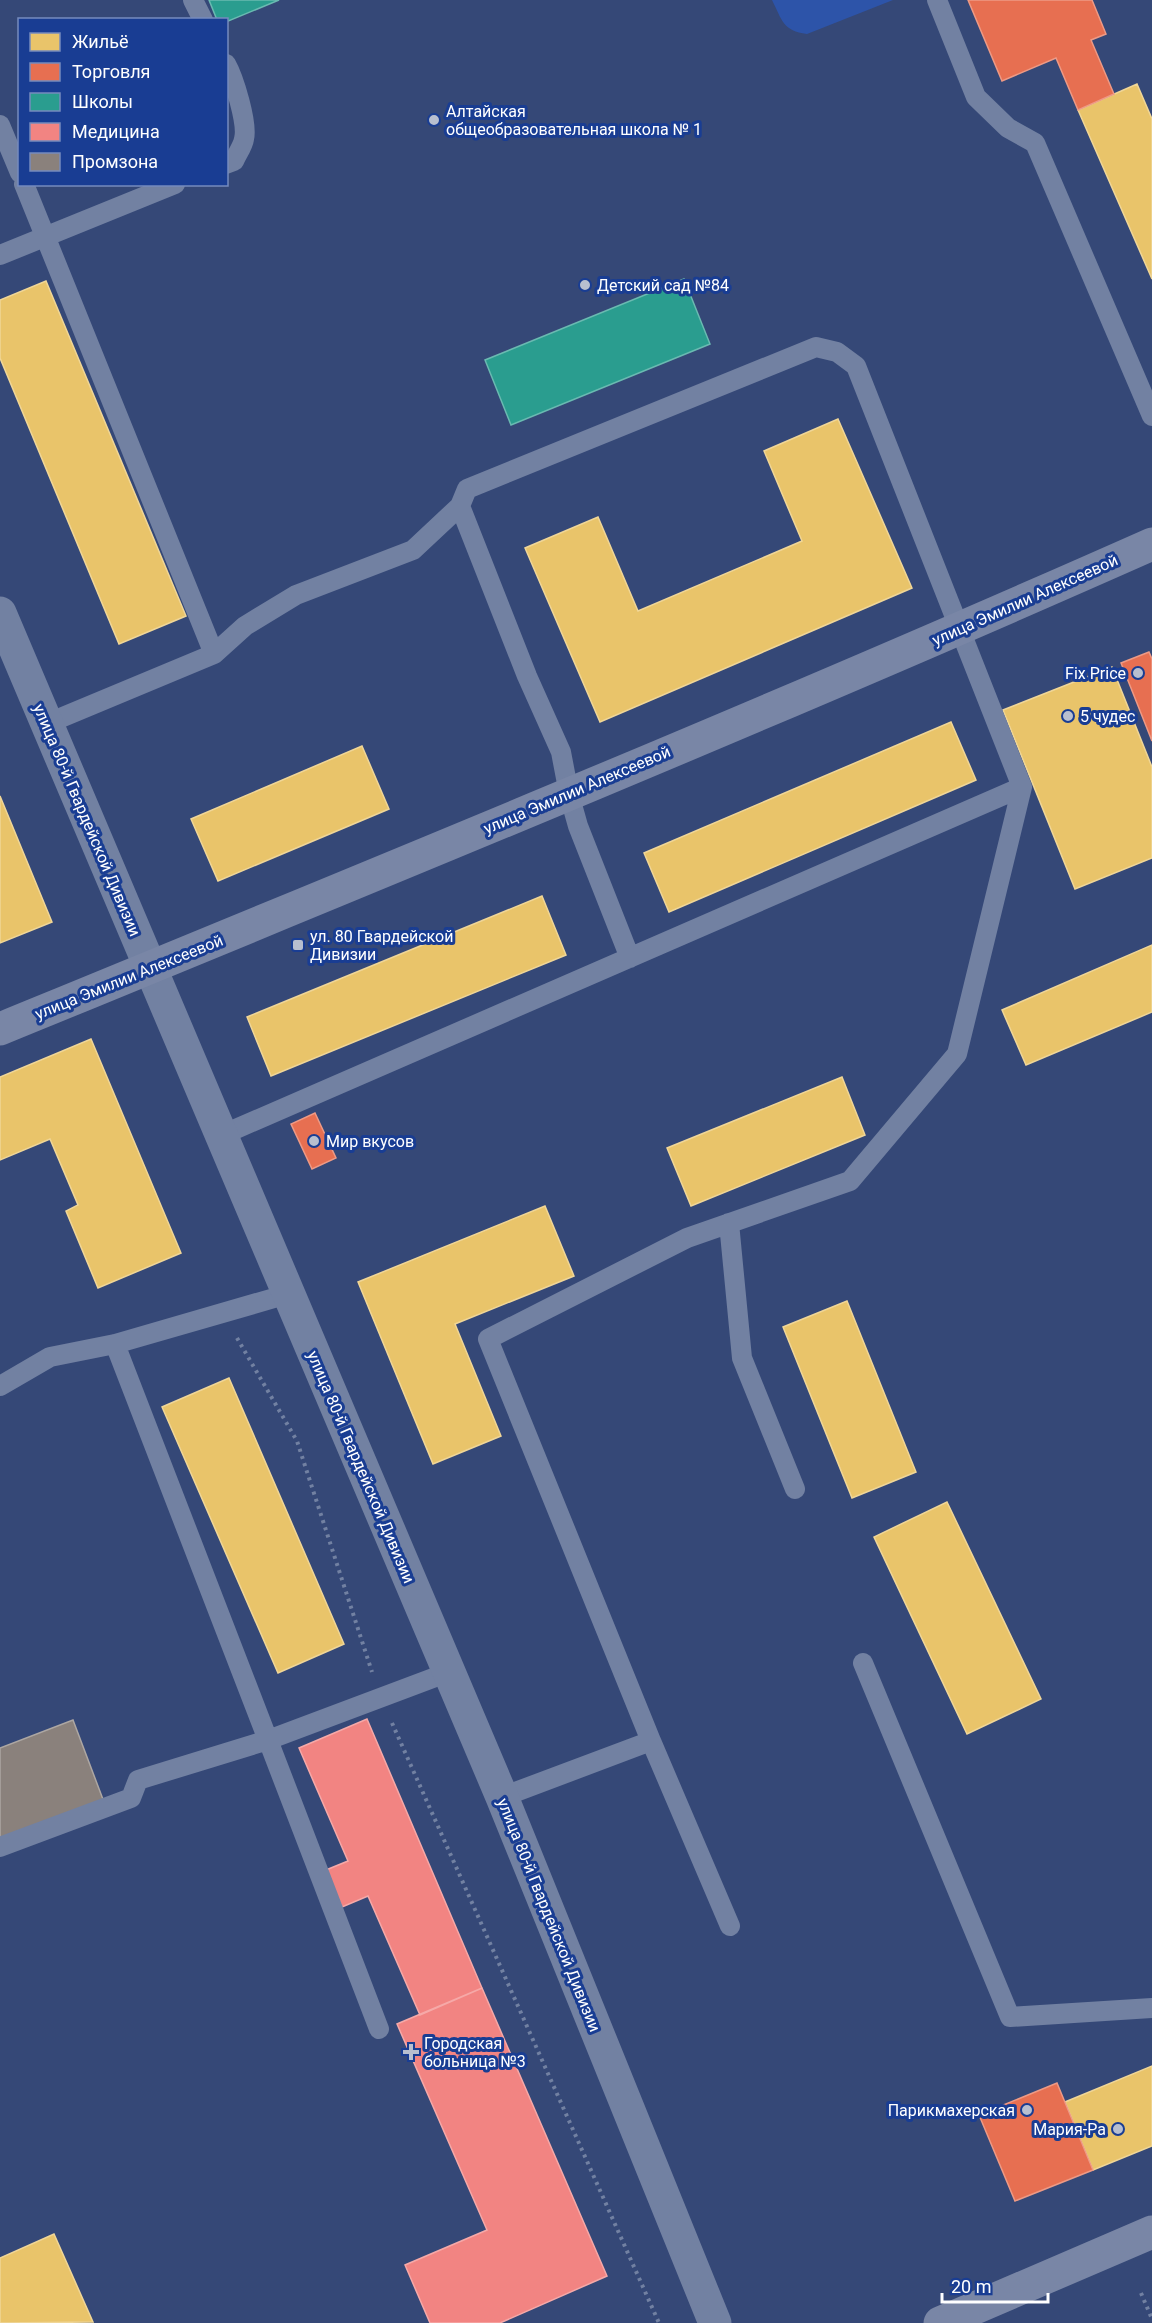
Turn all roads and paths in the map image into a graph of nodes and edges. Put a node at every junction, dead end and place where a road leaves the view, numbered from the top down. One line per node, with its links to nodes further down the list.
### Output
1 (193, 0): 3 (lane)
2 (937, 0): 12 (lane)
3 (202, 18)
4 (228, 68): 6 (lane)
5 (0, 125): 7 (lane)
6 (228, 163)
7 (18, 168)
8 (25, 186): 10 (lane)
9 (170, 186): 10 (lane)
10 (45, 236): 11 (lane); 17 (lane)
11 (0, 255)
12 (1152, 416)
13 (460, 506): 16 (lane); 17 (lane); 20 (lane)
14 (1152, 544): 16 (street, улица Эмилии Алексеевой)
15 (0, 613): 18 (street, улица 80-й Гвардейской Дивизии)
16 (959, 630): 19 (lane); 20 (street, улица Эмилии Алексеевой)
17 (214, 654): 18 (lane)
18 (46, 724): 22 (street, улица 80-й Гвардейской Дивизии)
19 (1022, 787): 21 (lane); 25 (lane)
20 (569, 794): 21 (lane); 22 (street, улица Эмилии Алексеевой)
21 (630, 958): 24 (lane)
22 (149, 968): 23 (street, улица Эмилии Алексеевой); 24 (street, улица 80-й Гвардейской Дивизии)
23 (0, 1029)
24 (222, 1135): 26 (street, улица 80-й Гвардейской Дивизии)
25 (729, 1223): 30 (lane); 35 (lane)
26 (288, 1294): 27 (lane); 32 (street, улица 80-й Гвардейской Дивизии)
27 (222, 1313): 28 (lane); 33 (path)
28 (115, 1344): 29 (lane); 34 (lane)
29 (0, 1386)
30 (795, 1489)
31 (863, 1663): 39 (lane)
32 (449, 1672): 33 (lane); 36 (street, улица 80-й Гвардейской Дивизии)
33 (381, 1698): 34 (lane); 44 (path)
34 (268, 1740): 37 (lane); 40 (lane)
35 (651, 1742): 36 (lane); 38 (lane)
36 (502, 1797): 45 (street, улица 80-й Гвардейской Дивизии)
37 (0, 1847)
38 (730, 1926)
39 (1152, 2008)
40 (379, 2029)
41 (1152, 2232): 46 (street)
42 (1141, 2293): 43 (path)
43 (1152, 2319)
44 (659, 2323)
45 (715, 2323)
46 (940, 2323)

